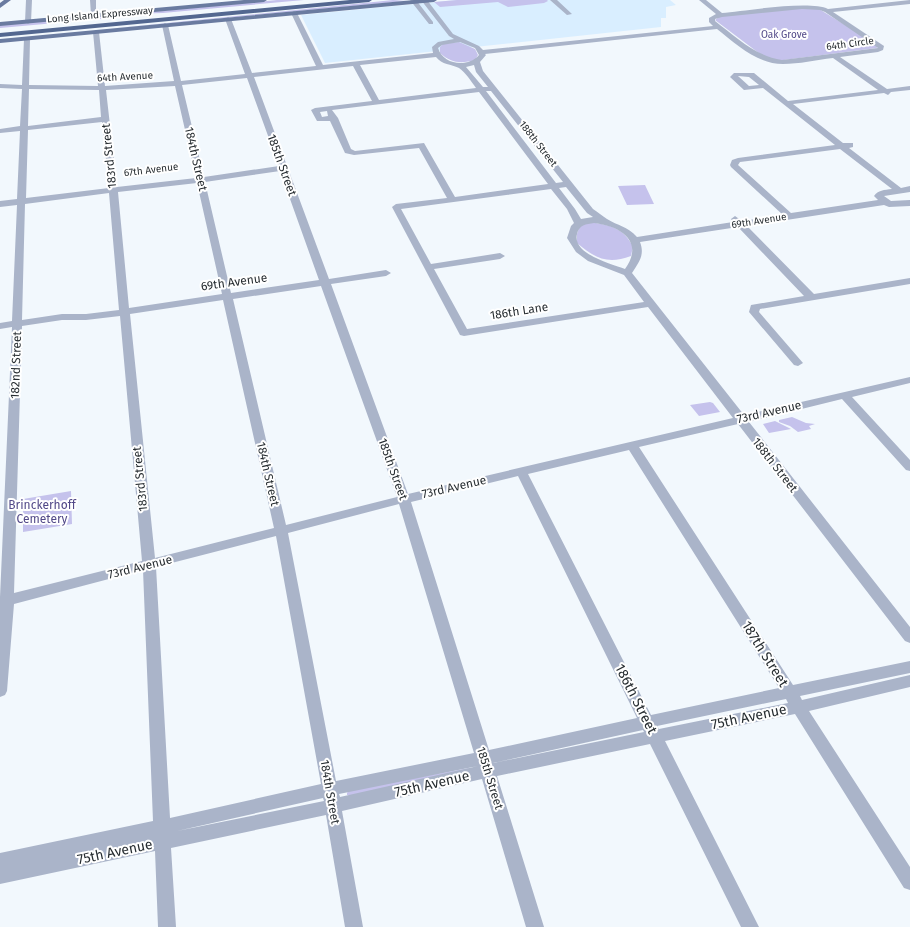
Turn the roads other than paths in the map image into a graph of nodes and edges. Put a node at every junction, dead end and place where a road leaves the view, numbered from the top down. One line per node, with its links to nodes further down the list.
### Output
1 (8, 0): 17 (main road)
2 (29, 0): 31 (street)
3 (93, 0): 29 (street)
4 (257, 0): 5 (street)
5 (260, 0): 6 (main road); 15 (main road)
6 (264, 0)
7 (329, 0): 21 (highway, Long Island Expressway)
8 (369, 0): 23 (highway, Long Island Expressway)
9 (424, 0): 10 (main road); 14 (main road); 40 (street)
10 (434, 0)
11 (553, 0): 26 (street)
12 (702, 0): 27 (street)
13 (791, 0): 19 (street)
14 (414, 1): 25 (main road); 38 (street)
15 (222, 2): 29 (main road)
16 (910, 2): 18 (street)
17 (0, 6)
18 (876, 6): 22 (street); 24 (street)
19 (802, 7): 24 (street, 64th Circle); 27 (street, 64th Circle)
20 (910, 7): 22 (street)
21 (244, 8): 29 (highway); 35 (highway, Long Island Expressway)
22 (883, 10): 28 (street)
23 (252, 11): 37 (highway, Long Island Expressway); 39 (highway)
24 (827, 11): 28 (street, 64th Circle)
25 (294, 13): 30 (main road); 49 (street)
26 (569, 14)
27 (722, 15): 33 (street)
28 (834, 15): 44 (street, 64th Circle)
29 (94, 16): 31 (main road)
30 (228, 19): 34 (main road); 50 (street, 185th Street)
31 (28, 22): 32 (main road)
32 (0, 24)
33 (717, 25): 42 (street); 45 (street, 64th Circle)
34 (165, 26): 36 (main road); 51 (street, 184th Street)
35 (0, 30)
36 (96, 32): 39 (main road); 55 (street, 183rd Street)
37 (0, 35)
38 (440, 36): 40 (street); 43 (street)
39 (27, 38): 41 (main road); 53 (street, 182nd Street)
40 (461, 40): 42 (street)
41 (0, 41)
42 (480, 50): 46 (street)
43 (436, 55): 47 (street, 64th Avenue); 48 (street)
44 (834, 56): 45 (street, 64th Circle); 59 (street)
45 (823, 58): 60 (street)
46 (477, 62): 48 (street); 56 (street, 188th Street)
47 (355, 63): 49 (street, 64th Avenue); 61 (street)
48 (458, 65): 58 (street, 188th Street)
49 (320, 67): 50 (street, 64th Avenue)
50 (250, 75): 51 (street, 64th Avenue); 69 (street, 185th Street)
51 (177, 82): 55 (street, 64th Avenue); 70 (street, 184th Street)
52 (0, 85): 53 (street, 64th Avenue)
53 (26, 86): 55 (street, 64th Avenue); 66 (street, 182nd Street)
54 (765, 86): 62 (street)
55 (102, 87): 65 (street, 183rd Street)
56 (494, 88): 58 (street); 71 (street, 188th Street)
57 (910, 89): 59 (street)
58 (480, 90): 61 (street); 72 (street, 188th Street)
59 (887, 92): 60 (street)
60 (875, 94): 62 (street); 62 (street)
61 (376, 102): 63 (street)
62 (792, 105): 68 (street)
63 (328, 107): 64 (street); 64 (street)
64 (334, 118): 78 (street)
65 (105, 119): 66 (street); 73 (street, 183rd Street)
66 (24, 128): 67 (street); 77 (street, 182nd Street)
67 (0, 131)
68 (846, 146): 74 (street); 75 (street); 82 (street)
69 (283, 168): 70 (street, 67th Avenue); 94 (street, 185th Street)
70 (200, 177): 73 (street, 67th Avenue); 95 (street, 184th Street)
71 (569, 184): 72 (street, 186th Lane); 83 (street, 188th Street)
72 (554, 186): 78 (street, 186th Lane); 85 (street, 188th Street)
73 (112, 188): 77 (street, 67th Avenue); 98 (street, 183rd Street)
74 (909, 189): 75 (street, 69th Avenue)
75 (898, 190): 79 (street, 69th Avenue)
76 (0, 199): 77 (street, 67th Avenue)
77 (22, 199): 81 (street, 67th Avenue); 100 (street, 182nd Street)
78 (453, 200): 90 (street, 186th Lane)
79 (882, 200): 80 (street, 69th Avenue); 82 (street, 69th Avenue)
80 (910, 203)
81 (0, 204)
82 (786, 214): 84 (street, 69th Avenue)
83 (604, 221): 85 (street, 188th Street); 86 (street, 188th Street)
84 (737, 221): 86 (street, 69th Avenue); 96 (street)
85 (578, 223): 89 (street)
86 (632, 237): 88 (street)
87 (500, 256): 90 (street)
88 (635, 258): 89 (street); 92 (street)
89 (601, 263): 92 (street)
90 (428, 267): 97 (street, 186th Lane)
91 (386, 273): 94 (street, 69th Avenue)
92 (627, 273): 97 (street, 188th Street)
93 (910, 281): 96 (street)
94 (325, 282): 95 (street, 69th Avenue); 109 (street, 185th Street)
95 (226, 297): 98 (street, 69th Avenue); 110 (street, 184th Street)
96 (812, 298): 102 (street)
97 (651, 304): 105 (street, 188th Street)
98 (124, 312): 100 (street, 69th Avenue); 111 (street, 183rd Street)
99 (0, 326): 100 (street, 69th Avenue)
100 (17, 327): 101 (street, 69th Avenue); 112 (street, 182nd Street)
101 (0, 332)
102 (798, 363)
103 (910, 380): 104 (street, 73rd Avenue)
104 (844, 395): 105 (street, 73rd Avenue); 107 (street)
105 (740, 419): 106 (street, 73rd Avenue); 113 (street, 188th Street)
106 (632, 445): 108 (street, 73rd Avenue); 117 (street, 187th Street)
107 (910, 467)
108 (522, 471): 109 (street, 73rd Avenue); 119 (street, 186th Street)
109 (404, 499): 110 (street, 73rd Avenue); 121 (street, 185th Street)
110 (281, 530): 111 (street, 73rd Avenue); 122 (street, 184th Street)
111 (149, 565): 112 (street, 73rd Avenue); 124 (street, 183rd Street)
112 (4, 602): 116 (street, 182nd Street)
113 (910, 637)
114 (910, 667): 117 (street, 75th Avenue)
115 (910, 681): 118 (street, 75th Avenue)
116 (0, 691)
117 (789, 692): 118 (street, 187th Street); 119 (street, 75th Avenue)
118 (799, 707): 120 (street, 75th Avenue); 127 (street, 187th Street)
119 (648, 722): 120 (street, 186th Street); 121 (street, 75th Avenue)
120 (655, 737): 121 (street, 75th Avenue); 131 (street, 186th Street)
121 (486, 765): 122 (street, 75th Avenue); 123 (street, 75th Avenue); 130 (street, 185th Street)
122 (330, 789): 123 (street, 184th Street); 124 (street, 75th Avenue)
123 (333, 806): 124 (street, 75th Avenue); 129 (street, 184th Street)
124 (163, 834): 125 (street, 75th Avenue); 126 (street, 75th Avenue); 128 (street, 183rd Street)
125 (0, 861)
126 (0, 876)
127 (910, 882)
128 (167, 927)
129 (354, 927)
130 (535, 927)
131 (750, 927)

